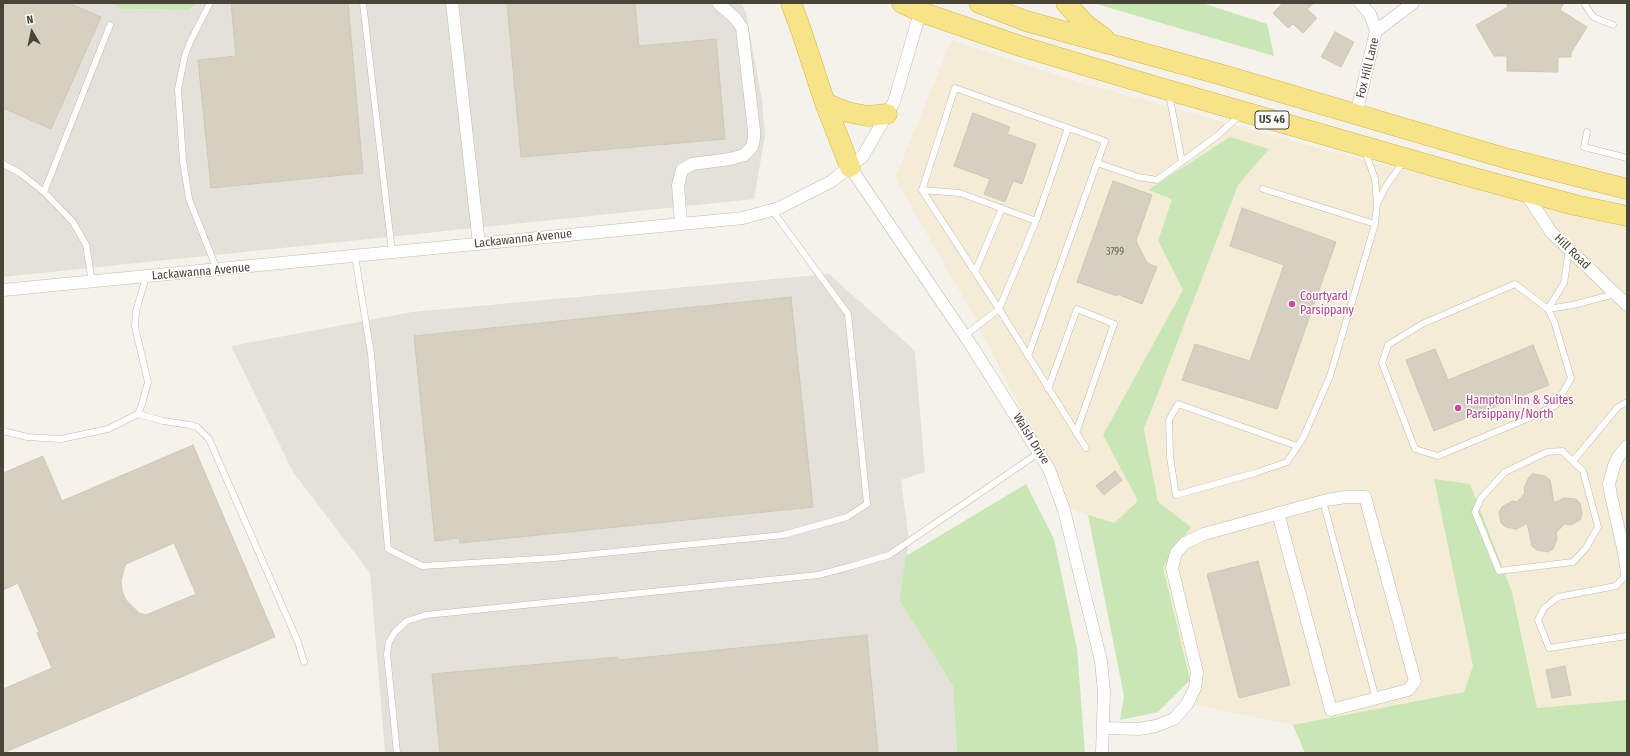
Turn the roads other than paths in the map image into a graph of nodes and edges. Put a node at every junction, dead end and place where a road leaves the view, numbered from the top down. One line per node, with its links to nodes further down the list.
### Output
1 (210, 3): 47 (lane)
2 (363, 3): 45 (lane)
3 (452, 3): 43 (street)
4 (718, 3): 41 (street)
5 (791, 3): 18 (highway)
6 (902, 3): 12 (highway, US 46)
7 (979, 3): 16 (highway, US 46)
8 (1066, 3): 16 (highway)
9 (1360, 3): 15 (street, Fox Hill Lane)
10 (1413, 3): 15 (street)
11 (1584, 3): 14 (lane)
12 (922, 7): 17 (highway, US 46); 20 (street, Lackawanna Avenue)
13 (110, 25): 34 (lane)
14 (1613, 25)
15 (1376, 31): 21 (street, Fox Hill Lane)
16 (1112, 44): 21 (highway, US 46)
17 (1169, 90): 19 (highway, US 46); 27 (lane)
18 (825, 102): 20 (highway); 30 (highway)
19 (1244, 112): 24 (highway, US 46); 27 (lane)
20 (887, 114): 30 (street, Lackawanna Avenue)
21 (1356, 115): 31 (highway, US 46)
22 (1068, 128): 28 (lane); 33 (lane); 40 (lane)
23 (1587, 132): 25 (lane)
24 (1363, 146): 26 (highway, US 46); 36 (lane)
25 (1627, 158)
26 (1406, 159): 35 (highway, US 46); 36 (lane)
27 (1182, 162): 28 (lane)
28 (1097, 163): 57 (lane)
29 (3, 164): 34 (lane)
30 (850, 167): 38 (street, Lackawanna Avenue); 56 (street, Walsh Drive)
31 (1627, 188)
32 (1263, 189): 42 (lane)
33 (922, 190): 37 (lane); 48 (lane)
34 (44, 192): 50 (lane)
35 (1525, 192): 39 (highway, US 46); 44 (street, Hill Road)
36 (1377, 204): 42 (lane)
37 (1002, 208): 40 (lane); 48 (lane)
38 (772, 210): 41 (street, Lackawanna Avenue); 46 (lane)
39 (1627, 216)
40 (1036, 221): 54 (lane)
41 (681, 224): 43 (street, Lackawanna Avenue)
42 (1375, 224): 63 (lane)
43 (478, 244): 45 (street, Lackawanna Avenue)
44 (1569, 249): 52 (street, Hill Road); 55 (lane)
45 (392, 252): 46 (street, Lackawanna Avenue)
46 (355, 256): 47 (street, Lackawanna Avenue)
47 (217, 270): 49 (street, Lackawanna Avenue)
48 (975, 272): 54 (lane)
49 (146, 277): 50 (street, Lackawanna Avenue); 60 (lane)
50 (92, 282): 51 (street, Lackawanna Avenue)
51 (3, 290)
52 (1616, 294): 53 (street, Hill Road); 55 (lane)
53 (1627, 305)
54 (999, 309): 56 (lane); 57 (lane)
55 (1548, 309): 55 (lane)
56 (964, 336): 66 (street, Walsh Drive)
57 (1028, 356): 58 (lane)
58 (1048, 389): 62 (lane); 62 (lane)
59 (1627, 402): 67 (lane)
60 (138, 414): 61 (lane); 73 (lane)
61 (3, 431)
62 (1076, 433): 65 (lane)
63 (1297, 446): 63 (lane)
64 (1627, 446): 70 (street)
65 (1086, 448)
66 (1040, 452): 75 (street, Walsh Drive); 76 (lane)
67 (1573, 461): 67 (lane)
68 (1323, 501): 69 (street); 74 (lane); 74 (street)
69 (1278, 513): 74 (street); 75 (street)
70 (1627, 574): 71 (lane); 72 (lane)
71 (1627, 577)
72 (1627, 636)
73 (304, 662)
74 (1376, 699)
75 (1104, 728): 77 (street, Walsh Drive)
76 (397, 753)
77 (1102, 753)

